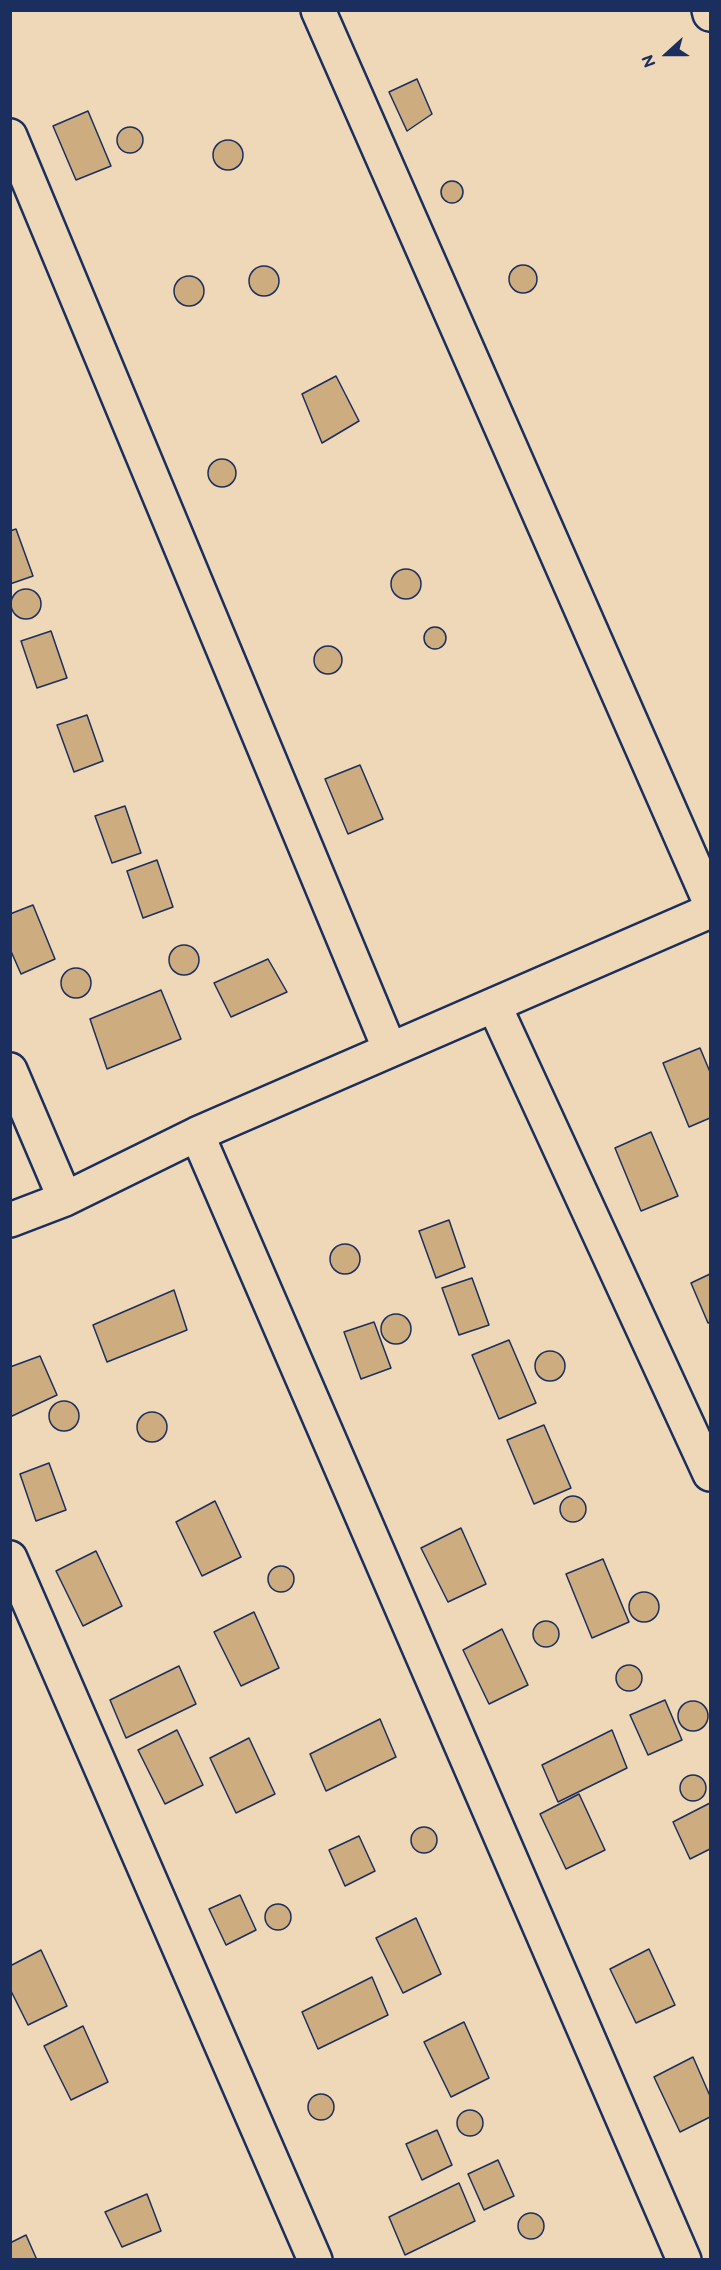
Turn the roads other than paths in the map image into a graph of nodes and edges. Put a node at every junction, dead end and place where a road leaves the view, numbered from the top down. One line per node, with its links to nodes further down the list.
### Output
1 (318, 10): 3 (street)
2 (10, 136): 6 (street)
3 (711, 902)
4 (711, 911): 5 (street)
5 (494, 1005): 6 (street); 11 (street)
6 (390, 1050): 8 (street)
7 (10, 1070): 9 (street)
8 (197, 1134): 9 (street); 14 (street)
9 (65, 1198): 10 (street)
10 (10, 1220)
11 (711, 1474)
12 (10, 1558): 13 (street)
13 (315, 2259)
14 (684, 2259)

